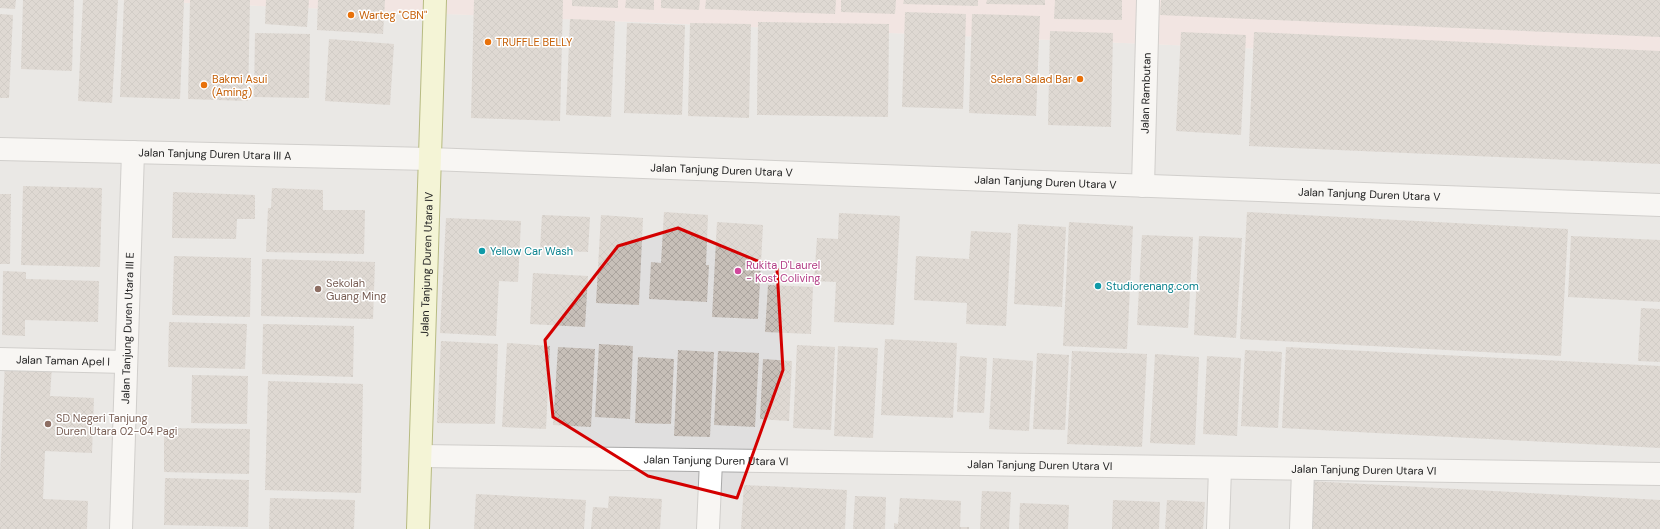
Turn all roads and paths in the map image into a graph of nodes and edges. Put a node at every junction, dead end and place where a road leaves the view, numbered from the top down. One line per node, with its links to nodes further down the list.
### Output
1 (435, 0): 5 (street, Jalan Tanjung Duren Utara IV)
2 (1148, 0): 6 (street, Jalan Rambutan)
3 (0, 149): 4 (street, Jalan Tanjung Duren Utara III A)
4 (133, 152): 5 (street, Jalan Tanjung Duren Utara III A); 9 (street, Jalan Tanjung Duren Utara III E)
5 (430, 159): 6 (street, Jalan Tanjung Duren Utara V); 10 (street, Jalan Tanjung Duren Utara IV)
6 (1143, 186): 7 (street, Jalan Tanjung Duren Utara V)
7 (1660, 205)
8 (0, 359): 9 (street, Jalan Taman Apel I)
9 (126, 362): 15 (street, Jalan Tanjung Duren Utara III E)
10 (420, 456): 11 (street, Jalan Tanjung Duren Utara VI); 16 (street, Jalan Tanjung Duren Utara IV)
11 (711, 461): 12 (street, Jalan Tanjung Duren Utara VI); 17 (street)
12 (1220, 468): 13 (street, Jalan Tanjung Duren Utara VI); 18 (street)
13 (1303, 470): 14 (street, Jalan Tanjung Duren Utara VI); 19 (street)
14 (1660, 474)
15 (121, 529)
16 (418, 529)
17 (708, 529)
18 (1218, 529)
19 (1301, 529)

